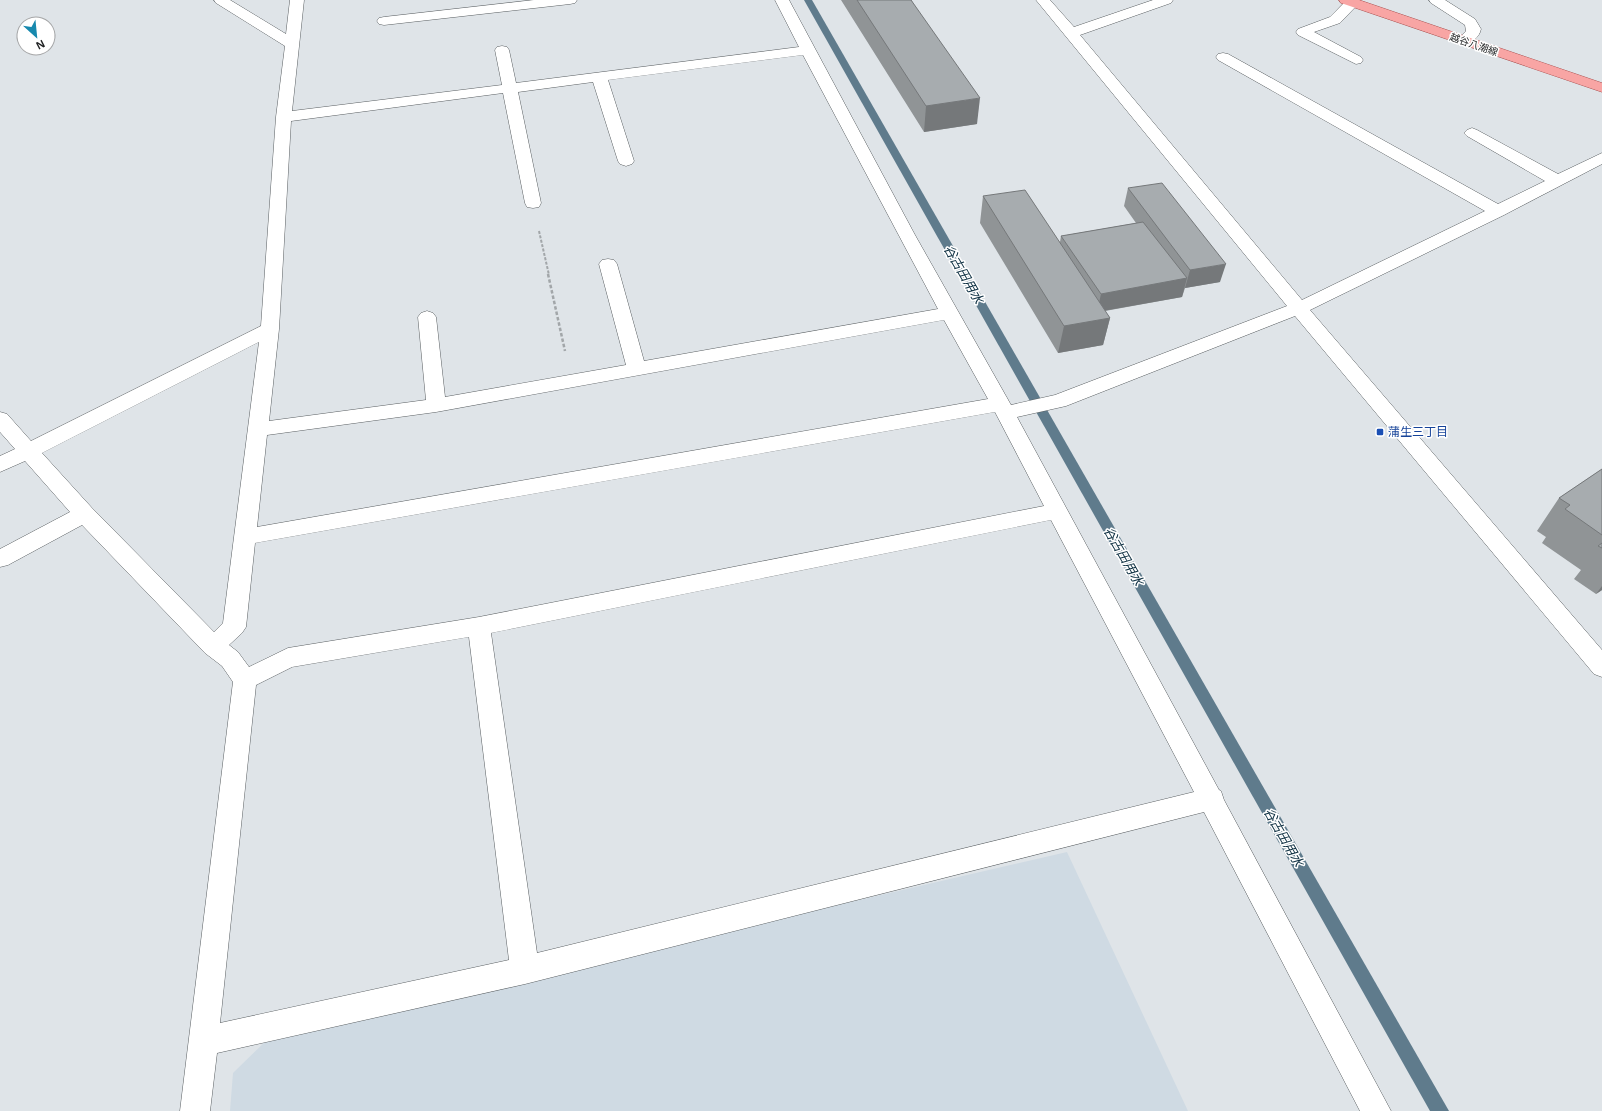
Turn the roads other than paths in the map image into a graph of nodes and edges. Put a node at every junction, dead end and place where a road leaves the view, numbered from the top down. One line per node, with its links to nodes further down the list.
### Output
1 (221, 0): 12 (street)
2 (297, 0): 12 (street)
3 (570, 0): 9 (street)
4 (782, 0): 14 (street)
5 (1044, 0): 10 (street)
6 (1166, 0): 10 (street)
7 (1436, 0): 11 (street)
8 (1350, 1): 11 (main road, 越谷八潮線); 16 (street)
9 (384, 21)
10 (1071, 33): 28 (street)
11 (1464, 40): 19 (main road, 越谷八潮線)
12 (292, 44): 20 (street)
13 (502, 50): 18 (street)
14 (808, 50): 17 (street); 29 (street)
15 (1223, 57): 26 (street)
16 (1356, 60)
17 (599, 76): 18 (street); 23 (street)
18 (511, 88): 20 (street); 25 (street)
19 (1602, 88)
20 (284, 116): 31 (street)
21 (1472, 133): 24 (street)
22 (1602, 158): 24 (street)
23 (626, 161)
24 (1558, 181): 26 (street)
25 (533, 203)
26 (1498, 211): 28 (street)
27 (608, 264): 32 (street)
28 (1299, 308): 34 (street); 45 (street)
29 (950, 313): 32 (street); 34 (street)
30 (427, 317): 33 (street)
31 (270, 329): 36 (street); 37 (street)
32 (637, 369): 33 (street)
33 (436, 405): 36 (street)
34 (1002, 408): 39 (street); 41 (street)
35 (0, 419): 37 (street)
36 (258, 430): 41 (street)
37 (29, 451): 38 (street); 40 (street)
38 (0, 465)
39 (1056, 511): 43 (street); 47 (street)
40 (84, 514): 42 (street); 44 (street)
41 (246, 537): 44 (street)
42 (0, 559)
43 (479, 626): 46 (street); 48 (street)
44 (213, 646): 46 (street)
45 (1602, 667)
46 (245, 680): 49 (street)
47 (1212, 799): 48 (street); 51 (street)
48 (525, 970): 49 (street)
49 (203, 1041): 50 (street)
50 (196, 1111)
51 (1376, 1111)

